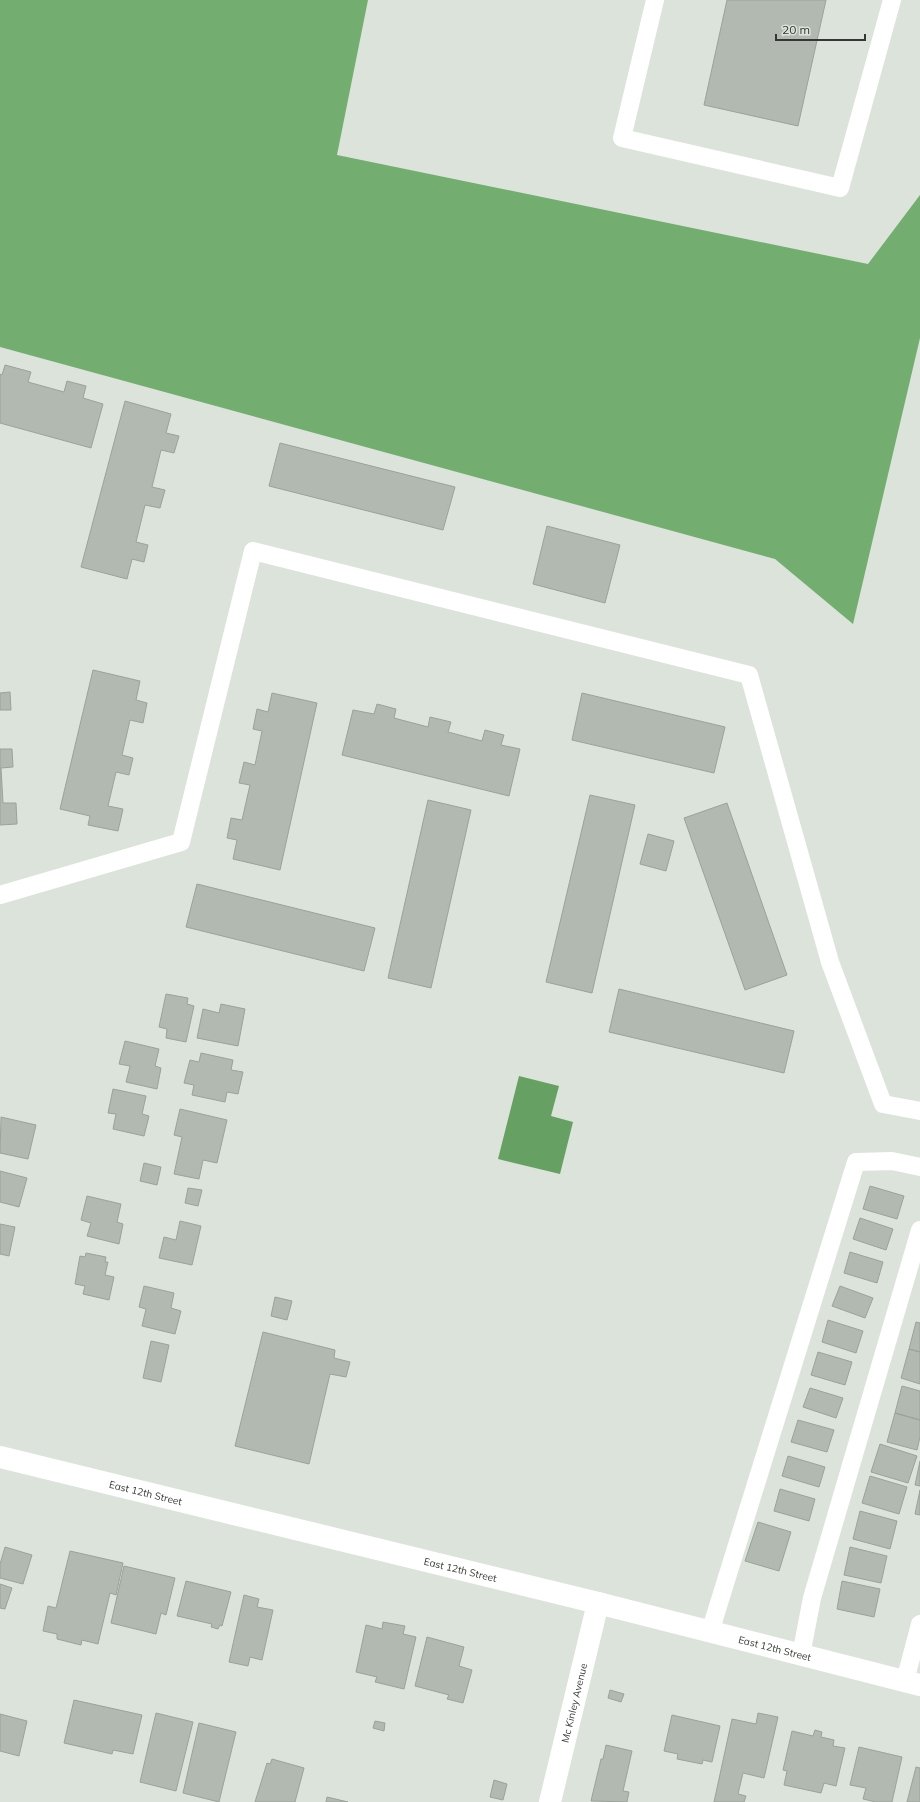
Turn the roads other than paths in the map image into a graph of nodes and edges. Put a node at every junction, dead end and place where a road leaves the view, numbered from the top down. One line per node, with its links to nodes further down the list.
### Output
1 (655, 0): 2 (lane)
2 (892, 0)
3 (0, 896): 4 (lane)
4 (920, 1111)
5 (920, 1167): 10 (lane)
6 (920, 1230): 11 (lane)
7 (0, 1457): 8 (street, East 12th Street)
8 (598, 1603): 10 (street, East 12th Street); 13 (street, Mc Kinley Avenue)
9 (920, 1624): 12 (lane)
10 (710, 1632): 11 (street, East 12th Street)
11 (801, 1655): 12 (street, East 12th Street)
12 (912, 1683)
13 (550, 1802)

